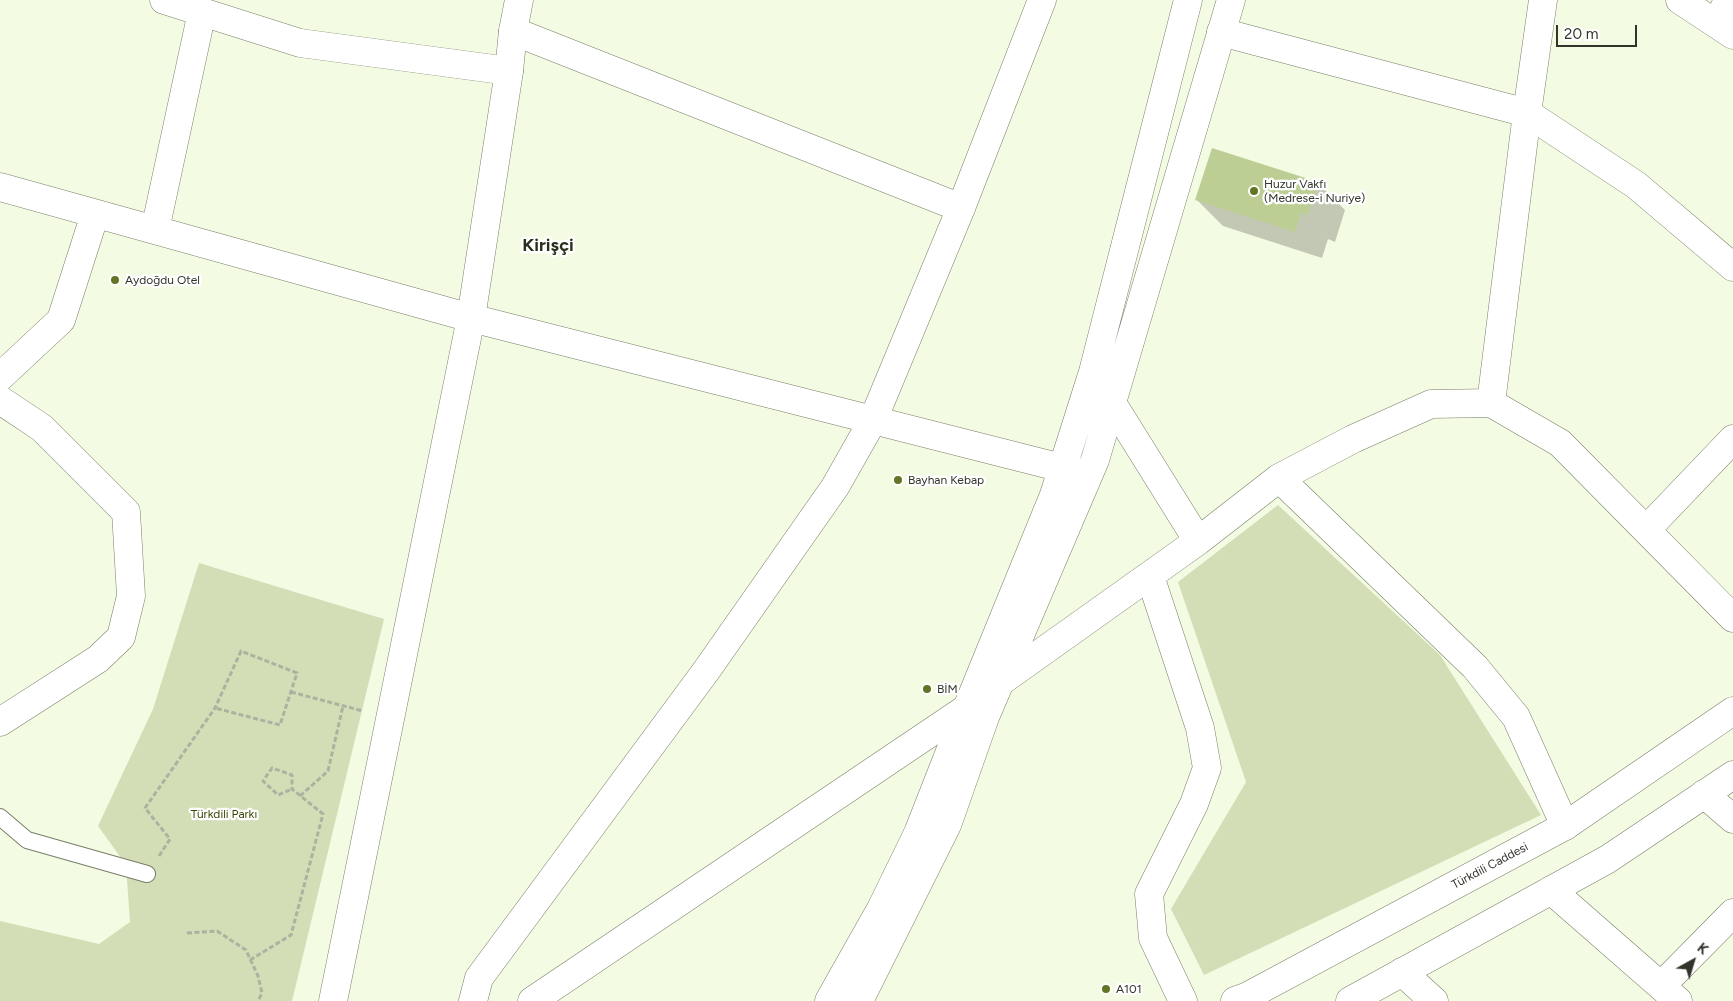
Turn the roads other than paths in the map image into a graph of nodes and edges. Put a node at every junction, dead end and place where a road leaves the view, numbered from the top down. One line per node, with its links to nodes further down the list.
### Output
1 (164, 0): 8 (street)
2 (519, 0): 10 (street)
3 (1042, 0): 15 (street)
4 (1188, 0): 26 (street)
5 (1231, 0): 11 (street)
6 (1543, 0): 13 (street)
7 (1680, 0): 9 (street)
8 (202, 12): 12 (street); 17 (street)
9 (1726, 20)
10 (513, 31): 12 (street); 15 (street)
11 (1221, 32): 13 (street); 22 (street)
12 (509, 71): 19 (street)
13 (1527, 113): 18 (street); 23 (street)
14 (0, 187): 16 (street)
15 (961, 208): 24 (street)
16 (95, 214): 17 (street); 20 (street)
17 (155, 230): 19 (street)
18 (1733, 267)
19 (471, 318): 24 (street); 46 (street)
20 (0, 377)
21 (0, 400): 35 (street)
22 (1112, 403): 29 (street); 32 (street)
23 (1491, 403): 27 (street); 28 (street)
24 (873, 420): 26 (street); 47 (street)
25 (1733, 439): 28 (street)
26 (1062, 468): 33 (street)
27 (1279, 478): 29 (street); 40 (street)
28 (1646, 530): 31 (street)
29 (1198, 541): 30 (street)
30 (1150, 576): 32 (street); 51 (street)
31 (1733, 618)
32 (1000, 682): 50 (street)
33 (967, 708): 48 (street); 49 (street)
34 (1733, 711): 40 (street, Türkdili Caddesi)
35 (0, 722)
36 (1733, 775): 37 (street)
37 (1704, 794): 39 (street); 42 (street)
38 (0, 817): 41 (lane)
39 (1733, 819)
40 (1565, 826): 52 (street, Türkdili Caddesi)
41 (147, 874)
42 (1551, 890): 44 (street); 45 (street)
43 (1733, 913): 45 (street)
44 (1402, 972): 53 (street); 54 (street)
45 (1670, 993)
46 (333, 1001)
47 (473, 1001)
48 (532, 1001)
49 (828, 1001)
50 (859, 1001)
51 (1183, 1001)
52 (1235, 1001)
53 (1350, 1001)
54 (1434, 1001)

